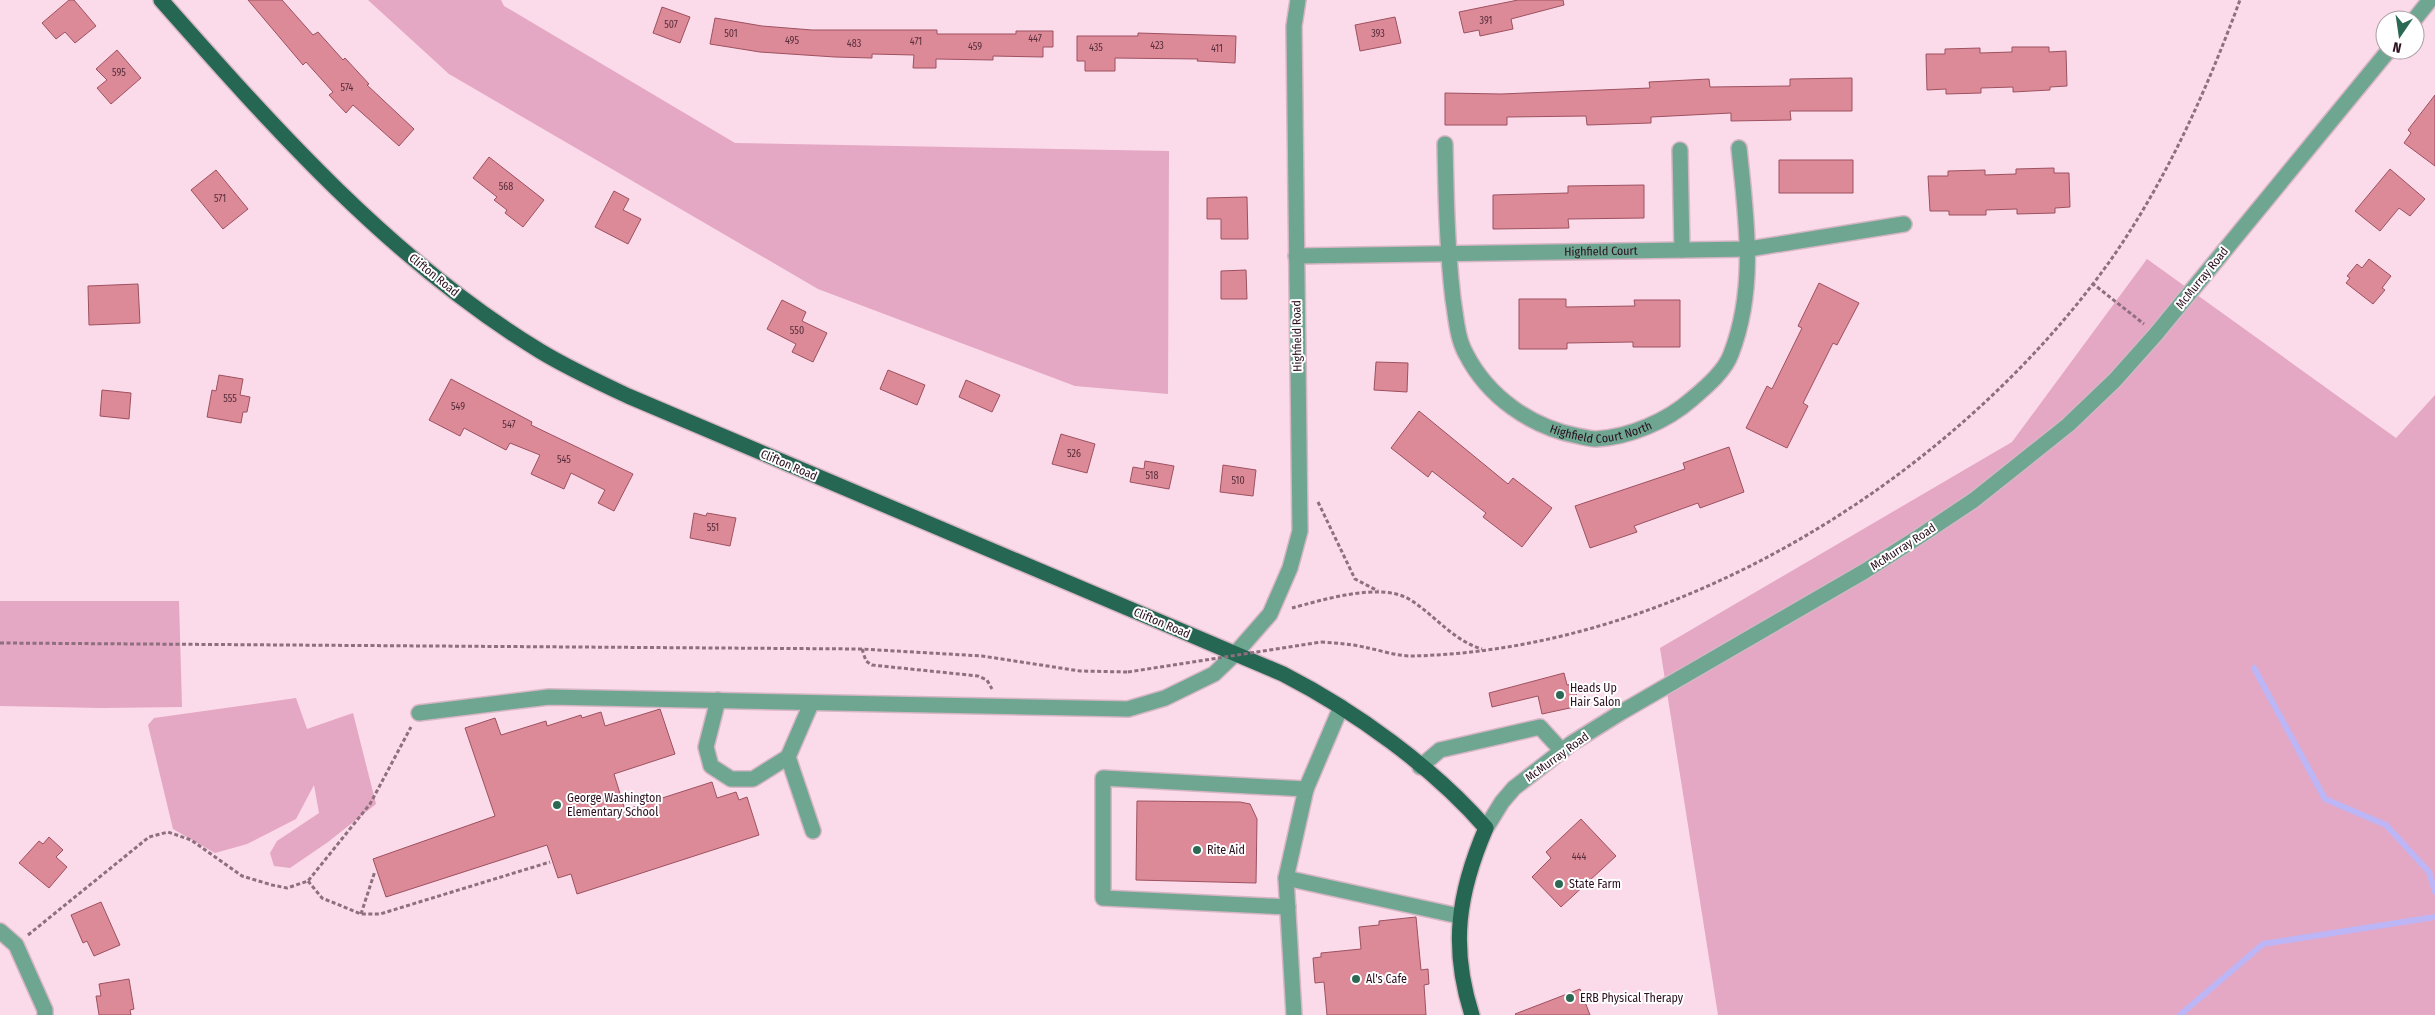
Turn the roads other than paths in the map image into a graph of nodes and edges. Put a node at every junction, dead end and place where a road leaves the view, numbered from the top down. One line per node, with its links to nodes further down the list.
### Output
1 (161, 0): 14 (main road, Clifton Road)
2 (1298, 0): 13 (street, Highfield Road)
3 (2430, 0): 4 (street)
4 (2422, 10)
5 (2381, 60): 19 (street, McMurray Road)
6 (1445, 144): 12 (street, Highfield Court North)
7 (1739, 148): 10 (street, Highfield Court North)
8 (1680, 150): 11 (street)
9 (1904, 224): 10 (street, Highfield Court)
10 (1749, 249): 11 (street, Highfield Court); 12 (street, Highfield Court North)
11 (1682, 250): 12 (street, Highfield Court)
12 (1448, 254): 13 (street, Highfield Court)
13 (1296, 256): 14 (street, Highfield Road)
14 (1235, 654): 16 (street, Highfield Road); 17 (main road, Clifton Road)
15 (718, 700): 16 (street, Highfield Road); 18 (street, Highfield Road); 20 (street)
16 (811, 704): 20 (street)
17 (1341, 707): 21 (main road, Clifton Road); 22 (street)
18 (419, 713)
19 (1562, 751): 21 (street); 23 (street, McMurray Road)
20 (788, 757): 24 (street)
21 (1420, 767): 23 (main road, Clifton Road)
22 (1306, 789): 25 (street); 26 (street)
23 (1486, 828): 27 (main road, McMurray Road)
24 (813, 830)
25 (1286, 878): 26 (street); 27 (street)
26 (1288, 907): 30 (street)
27 (1459, 916): 31 (main road, McMurray Road)
28 (0, 931): 29 (street)
29 (45, 1015)
30 (1294, 1015)
31 (1472, 1015)

